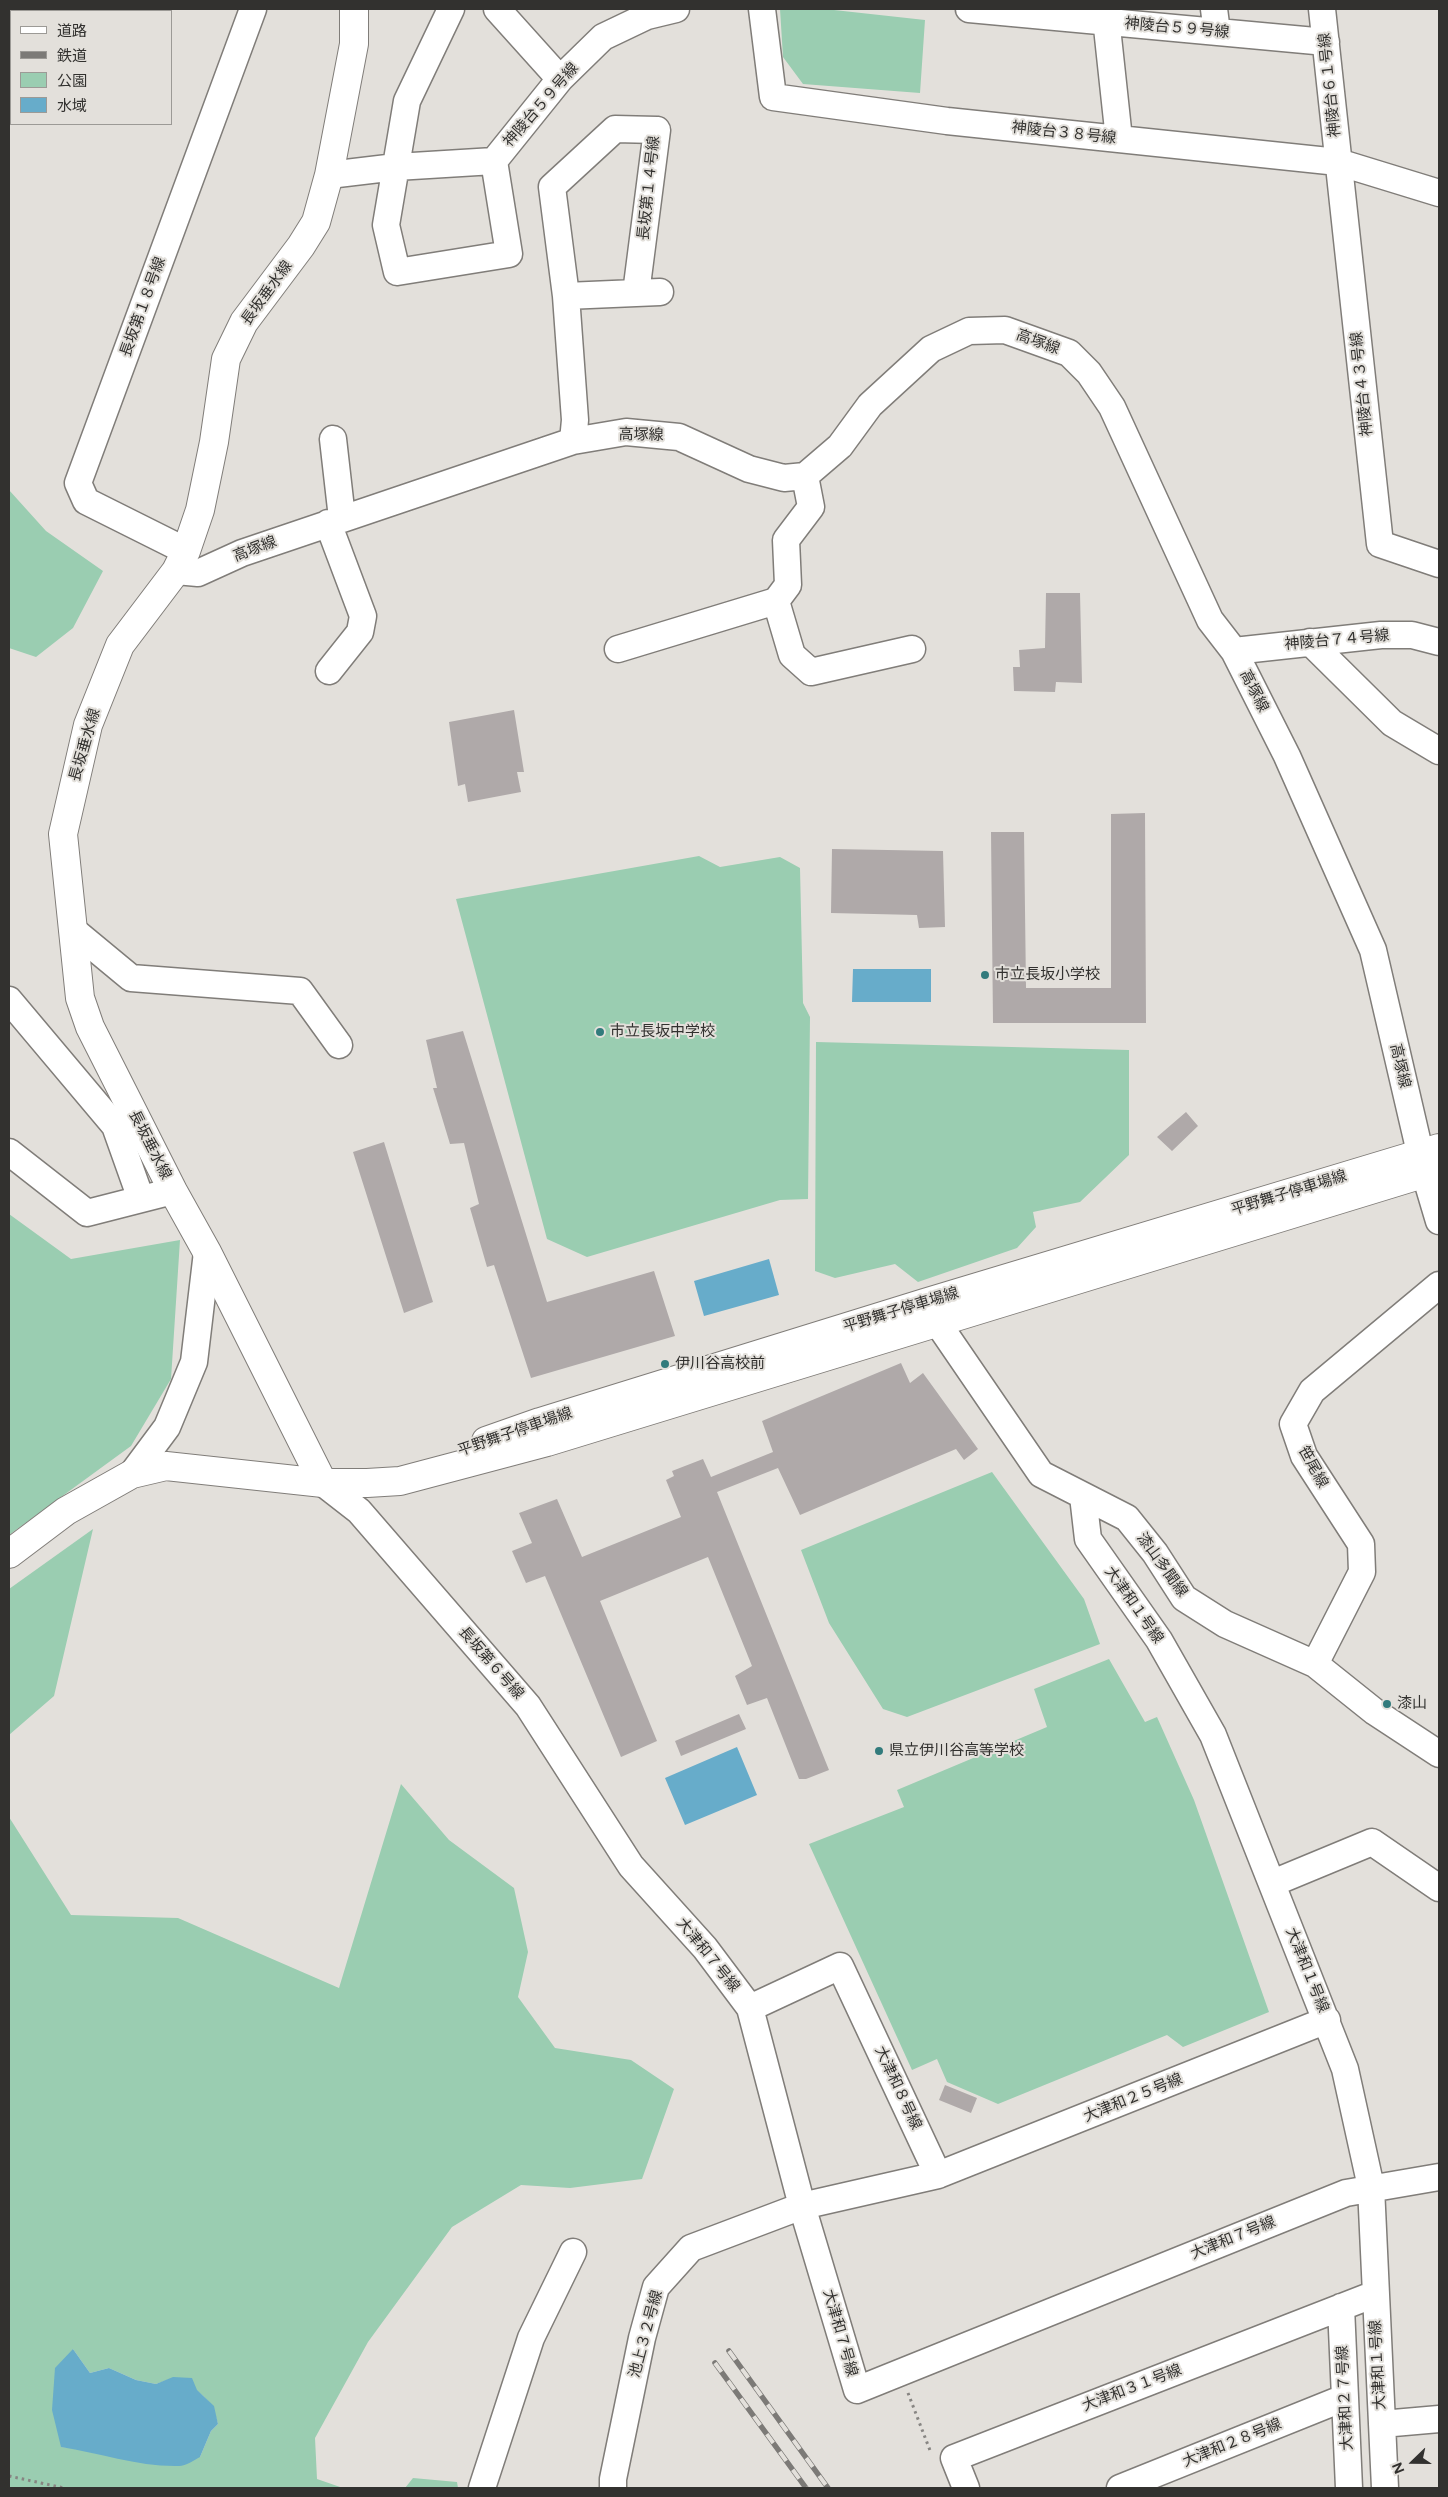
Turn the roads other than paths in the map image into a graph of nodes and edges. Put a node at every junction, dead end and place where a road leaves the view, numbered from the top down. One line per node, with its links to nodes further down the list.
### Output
1 (253, 9): 26 (street, 長坂第１８号線)
2 (354, 9): 19 (main road, 長坂垂水線)
3 (451, 9): 18 (street)
4 (497, 9): 14 (street)
5 (676, 9): 10 (street, 神陵台５９号線)
6 (762, 9): 15 (street, 神陵台３８号線)
7 (969, 9): 9 (street, 神陵台５９号線)
8 (1322, 9): 13 (street, 神陵台６１号線)
9 (998, 10): 11 (street, 神陵台５９号線)
10 (646, 12): 14 (street, 神陵台５９号線)
11 (1106, 15): 12 (street, 神陵台５９号線); 15 (street)
12 (1216, 20): 13 (street, 神陵台５９号線)
13 (1326, 42): 17 (street, 神陵台６１号線)
14 (560, 79): 16 (street, 神陵台５９号線)
15 (1119, 139): 17 (street, 神陵台３８号線)
16 (494, 161): 18 (street, 神陵台５９号線); 18 (street)
17 (1338, 162): 20 (street, 神陵台３８号線); 27 (street, 神陵台４３号線)
18 (396, 167): 19 (street, 神陵台５９号線)
19 (329, 175): 26 (main road, 長坂垂水線)
20 (1439, 193)
21 (566, 296): 21 (street, 長坂第１４号線); 23 (street, 長坂第１４号線)
22 (333, 439): 25 (street)
23 (574, 441): 24 (street, 高塚線); 25 (street, 高塚線)
24 (805, 476): 28 (street); 33 (street, 高塚線)
25 (335, 521): 26 (street, 高塚線); 34 (street)
26 (181, 561): 36 (main road, 長坂垂水線)
27 (1439, 564)
28 (776, 601): 31 (street); 32 (street)
29 (1310, 642): 30 (street, 神陵台７４号線); 33 (street, 神陵台７４号線); 35 (street)
30 (1439, 642)
31 (618, 649)
32 (912, 649)
33 (1234, 650): 40 (street, 高塚線)
34 (329, 671)
35 (1439, 751)
36 (73, 930): 38 (street); 41 (main road, 長坂垂水線)
37 (9, 1000): 42 (street)
38 (339, 1045)
39 (9, 1152): 42 (street)
40 (1431, 1161): 43 (street, 高塚線); 46 (main road, 平野舞子停車場線)
41 (174, 1191): 42 (street); 44 (main road, 長坂垂水線)
42 (140, 1199)
43 (1439, 1221)
44 (207, 1252): 47 (street); 48 (main road, 長坂垂水線)
45 (1439, 1285): 51 (street, 笹尾線)
46 (931, 1312): 48 (main road, 平野舞子停車場線); 49 (street, 漆山多聞線)
47 (132, 1474): 48 (main road, 平野舞子停車場線); 50 (main road, 平野舞子停車場線)
48 (322, 1483): 53 (street, 長坂第６号線)
49 (1083, 1496): 51 (street, 漆山多聞線); 54 (street, 大津和１号線)
50 (9, 1554)
51 (1314, 1664): 52 (street, 漆山多聞線)
52 (1439, 1754)
53 (631, 1866): 56 (street, 大津和７号線)
54 (1273, 1883): 55 (street); 57 (street, 大津和１号線)
55 (1439, 1888)
56 (750, 2008): 58 (street, 大津和８号線); 61 (street, 大津和７号線)
57 (1327, 2020): 58 (street, 大津和２５号線); 60 (street, 大津和１号線)
58 (938, 2175): 61 (street)
59 (1439, 2177): 60 (street, 大津和７号線)
60 (1371, 2187): 61 (street, 大津和７号線); 63 (street, 大津和１号線)
61 (802, 2206): 69 (street, 池上３２号線)
62 (573, 2252): 68 (street)
63 (1374, 2294): 64 (street, 大津和３１号線); 67 (street, 大津和１号線)
64 (1341, 2307): 65 (street, 大津和２７号線); 70 (street, 大津和３１号線)
65 (1344, 2398): 71 (street, 大津和２８号線); 72 (street, 大津和２７号線)
66 (1439, 2419): 67 (street)
67 (1382, 2424): 73 (street, 大津和１号線)
68 (482, 2488)
69 (613, 2488)
70 (966, 2488)
71 (1120, 2488)
72 (1350, 2488)
73 (1385, 2488)

